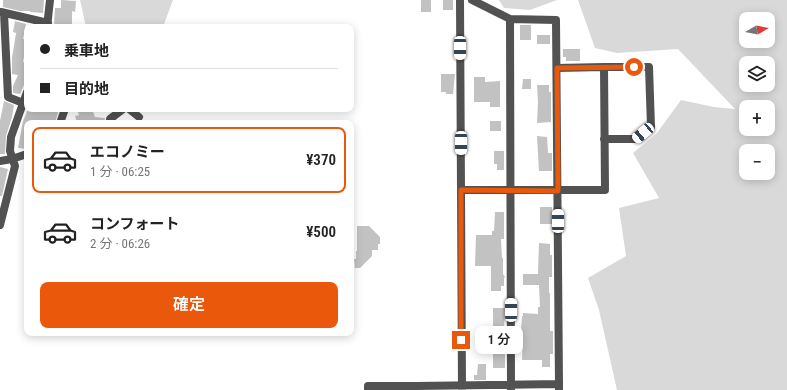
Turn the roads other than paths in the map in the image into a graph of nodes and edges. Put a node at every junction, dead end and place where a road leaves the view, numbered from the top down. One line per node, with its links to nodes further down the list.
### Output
1 (50, 0): 7 (street)
2 (460, 0): 19 (street)
3 (472, 0): 5 (street)
4 (2, 13): 6 (street); 10 (street)
5 (510, 19): 9 (street); 20 (street)
6 (44, 24)
7 (48, 24)
8 (604, 67): 9 (street); 15 (street); 15 (street)
9 (557, 68): 21 (street)
10 (23, 103): 17 (street)
11 (119, 112): 14 (street)
12 (132, 112): 13 (street)
13 (139, 117)
14 (110, 120)
15 (604, 140): 21 (street)
16 (24, 155): 17 (street)
17 (12, 160): 18 (street); 22 (street)
18 (0, 161)
19 (461, 190): 20 (street); 26 (street)
20 (510, 191): 21 (street); 23 (street)
21 (558, 191): 24 (street)
22 (0, 224)
23 (511, 387): 24 (street); 26 (street)
24 (559, 387)
25 (415, 388): 26 (street); 27 (street)
26 (462, 388)
27 (368, 390)

